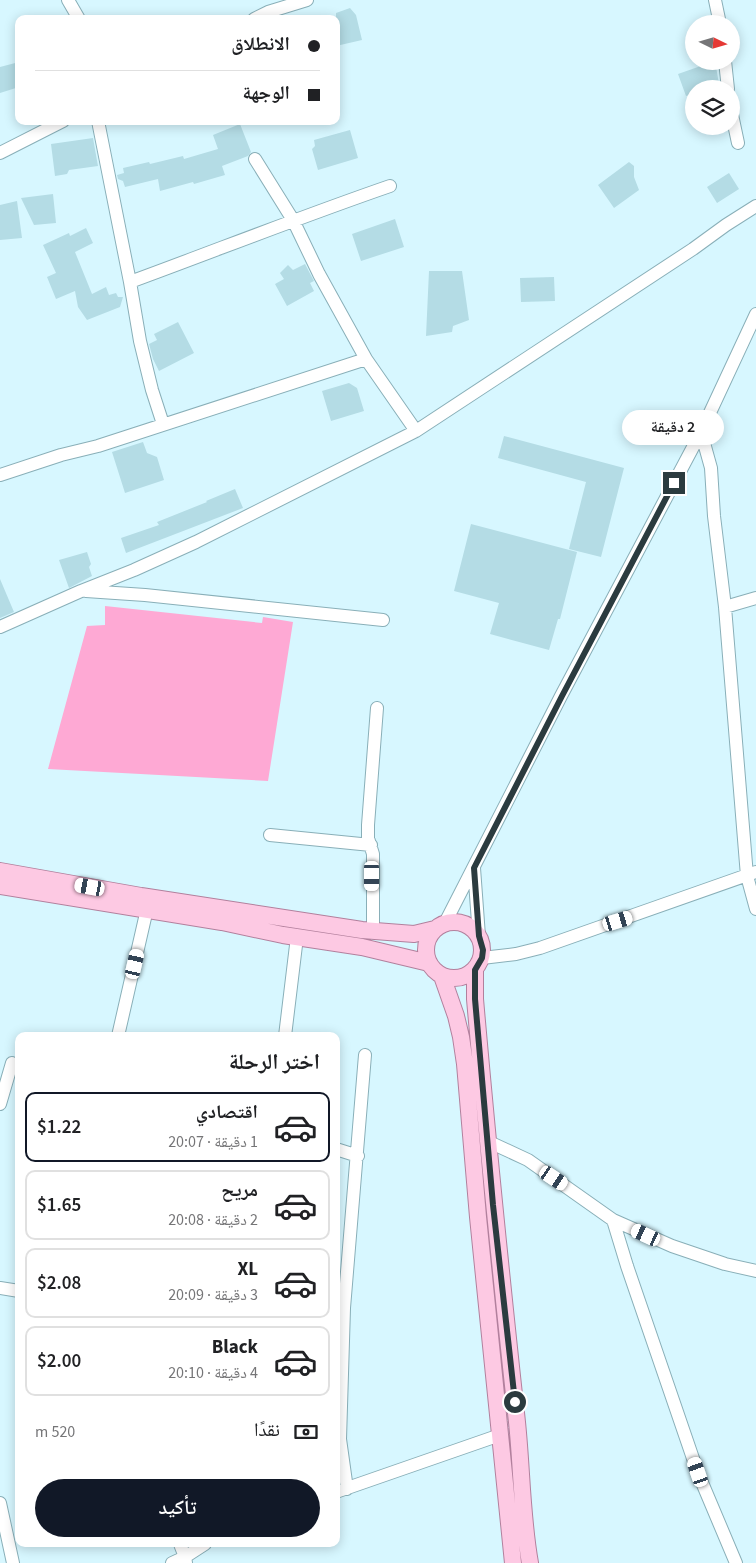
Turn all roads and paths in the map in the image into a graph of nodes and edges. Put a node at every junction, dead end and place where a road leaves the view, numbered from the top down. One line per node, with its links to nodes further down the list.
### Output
1 (68, 0): 4 (street)
2 (307, 0): 5 (street)
3 (716, 0): 6 (street)
4 (76, 15)
5 (262, 15)
6 (718, 15)
7 (56, 125): 11 (street)
8 (99, 125): 16 (street)
9 (736, 135): 10 (street)
10 (738, 143)
11 (0, 153)
12 (255, 159): 15 (street)
13 (390, 186): 15 (street)
14 (756, 206): 20 (street)
15 (292, 220): 16 (street); 18 (street)
16 (130, 282): 19 (street)
17 (756, 314): 21 (street)
18 (366, 359): 19 (street); 20 (street)
19 (163, 424): 22 (street)
20 (416, 431): 23 (street)
21 (701, 432): 25 (street); 31 (street)
22 (0, 475)
23 (81, 591): 26 (street); 27 (street)
24 (756, 598): 25 (street)
25 (725, 607): 33 (street)
26 (383, 620)
27 (0, 627)
28 (377, 708): 30 (street)
29 (270, 836): 30 (street)
30 (371, 846): 38 (street)
31 (474, 868): 37 (street); 40 (street)
32 (0, 871): 38 (main road)
33 (751, 874): 35 (street); 42 (street)
34 (0, 886): 36 (main road)
35 (756, 908)
36 (147, 909): 39 (main road); 44 (street)
37 (440, 926): 38 (main road); 40 (main road); 41 (main road)
38 (372, 931)
39 (297, 936): 41 (main road); 45 (street)
40 (479, 936): 42 (main road)
41 (429, 963): 43 (main road)
42 (478, 964): 43 (main road); 49 (main road)
43 (442, 976): 57 (main road)
44 (119, 1032)
45 (285, 1032)
46 (365, 1055): 51 (street)
47 (10, 1063): 48 (street)
48 (0, 1104)
49 (487, 1141): 52 (street); 56 (main road)
50 (340, 1150): 51 (street)
51 (358, 1156): 59 (street)
52 (613, 1220): 53 (street); 68 (street)
53 (756, 1271)
54 (0, 1288): 55 (street)
55 (15, 1290)
56 (505, 1314): 57 (main road); 67 (main road)
57 (488, 1316): 58 (main road)
58 (500, 1435): 59 (street); 66 (main road)
59 (342, 1491)
60 (0, 1503): 64 (street)
61 (181, 1547): 63 (street)
62 (201, 1547): 63 (street)
63 (185, 1560): 65 (street)
64 (13, 1563)
65 (172, 1563)
66 (513, 1563)
67 (530, 1563)
68 (736, 1563)

